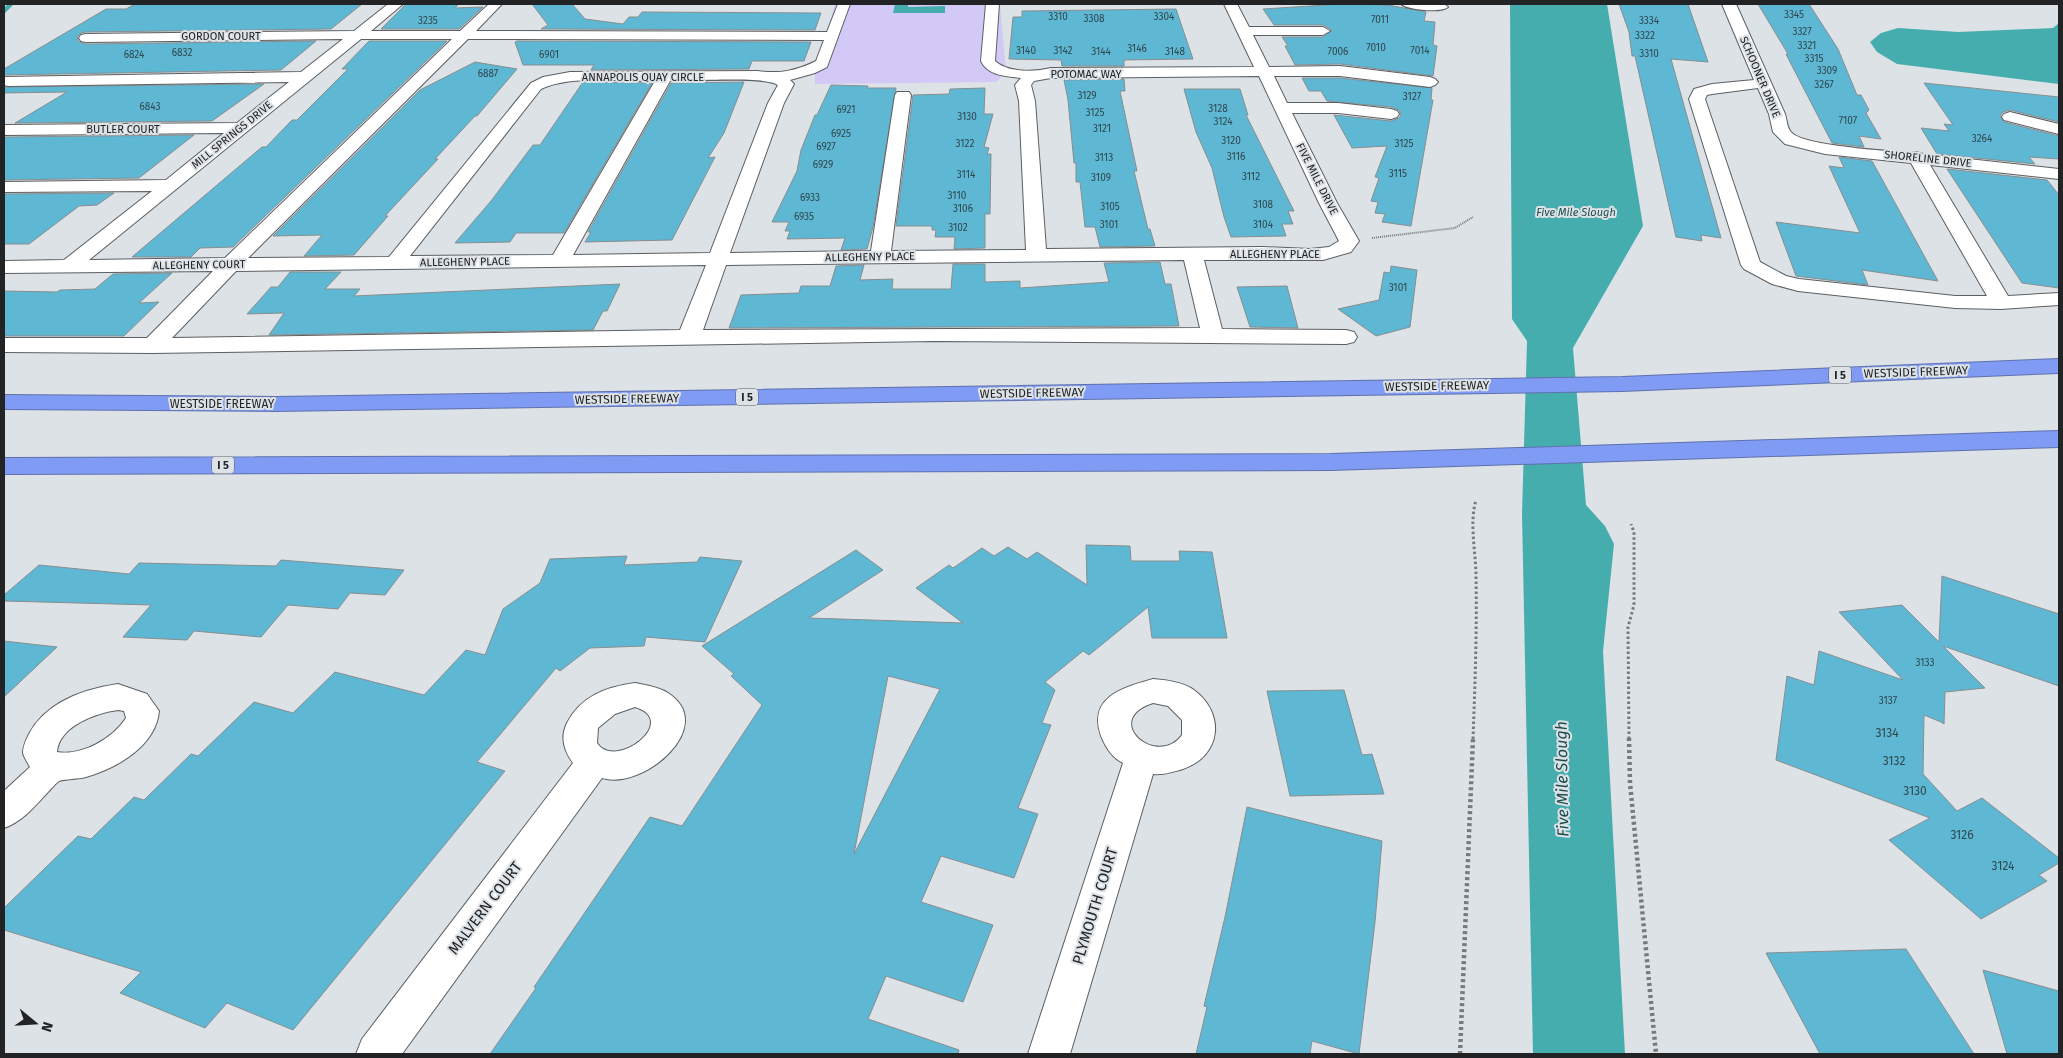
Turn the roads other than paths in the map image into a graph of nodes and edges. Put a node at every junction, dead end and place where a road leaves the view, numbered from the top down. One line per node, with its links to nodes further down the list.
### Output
1 (396, 4): 11 (street, MILL SPRINGS DRIVE)
2 (496, 4): 12 (street)
3 (844, 4): 13 (street)
4 (992, 4): 16 (street)
5 (1232, 4): 9 (street, FIVE MILE DRIVE)
6 (1408, 4): 8 (street)
7 (1729, 4): 22 (street, SCHOONER DRIVE)
8 (1441, 7)
9 (1245, 31): 10 (street); 15 (street, FIVE MILE DRIVE)
10 (1323, 31)
11 (356, 35): 12 (street, GORDON COURT); 14 (street, GORDON COURT); 17 (street, MILL SPRINGS DRIVE)
12 (463, 36): 13 (street, GORDON COURT); 42 (street)
13 (833, 36): 19 (street, ANNAPOLIS QUAY CIRCLE)
14 (86, 38)
15 (1264, 73): 16 (street, POTOMAC WAY); 21 (street, POTOMAC WAY); 24 (street, FIVE MILE DRIVE)
16 (1035, 76): 37 (street, POTOMAC WAY)
17 (305, 77): 20 (street); 27 (street, MILL SPRINGS DRIVE)
18 (664, 78): 19 (street, ANNAPOLIS QUAY CIRCLE); 40 (street); 41 (street, ANNAPOLIS QUAY CIRCLE)
19 (778, 78): 39 (street)
20 (8, 81)
21 (1430, 82)
22 (1764, 83): 30 (street, SCHOONER DRIVE); 46 (street)
23 (903, 95): 38 (street)
24 (1282, 108): 25 (street); 35 (street, FIVE MILE DRIVE)
25 (1391, 114)
26 (2010, 118): 28 (street)
27 (241, 128): 29 (street, BUTLER COURT); 33 (street, MILL SPRINGS DRIVE)
28 (2059, 129)
29 (4, 130)
30 (1798, 142): 31 (street, SHORELINE DRIVE)
31 (1916, 157): 32 (street, SHORELINE DRIVE); 46 (street)
32 (2059, 174)
33 (170, 185): 34 (street); 43 (street, MILL SPRINGS DRIVE)
34 (4, 187)
35 (1346, 245): 36 (street, ALLEGHENY PLACE)
36 (1193, 254): 37 (street, ALLEGHENY PLACE); 47 (street)
37 (1036, 256): 38 (street, ALLEGHENY PLACE)
38 (880, 257): 39 (street, ALLEGHENY PLACE)
39 (717, 259): 40 (street, ALLEGHENY PLACE); 48 (street)
40 (559, 261): 41 (street, ALLEGHENY PLACE)
41 (395, 262): 42 (street, ALLEGHENY COURT)
42 (231, 264): 43 (street, ALLEGHENY COURT); 51 (street)
43 (69, 266): 44 (street, ALLEGHENY COURT)
44 (4, 267)
45 (2059, 300): 46 (street)
46 (2001, 303)
47 (1212, 334): 48 (street); 49 (street)
48 (689, 337): 51 (street)
49 (1346, 337)
50 (4, 345): 51 (street)
51 (152, 346)
52 (2059, 366): 53 (highway, WESTSIDE FREEWAY / I 5)
53 (4, 402)
54 (2059, 439): 55 (highway, I 5)
55 (4, 466)
56 (1141, 758): 61 (street, PLYMOUTH COURT)
57 (594, 762): 60 (street, MALVERN COURT)
58 (53, 766): 59 (street)
59 (4, 813)
60 (377, 1054)
61 (1049, 1054)

